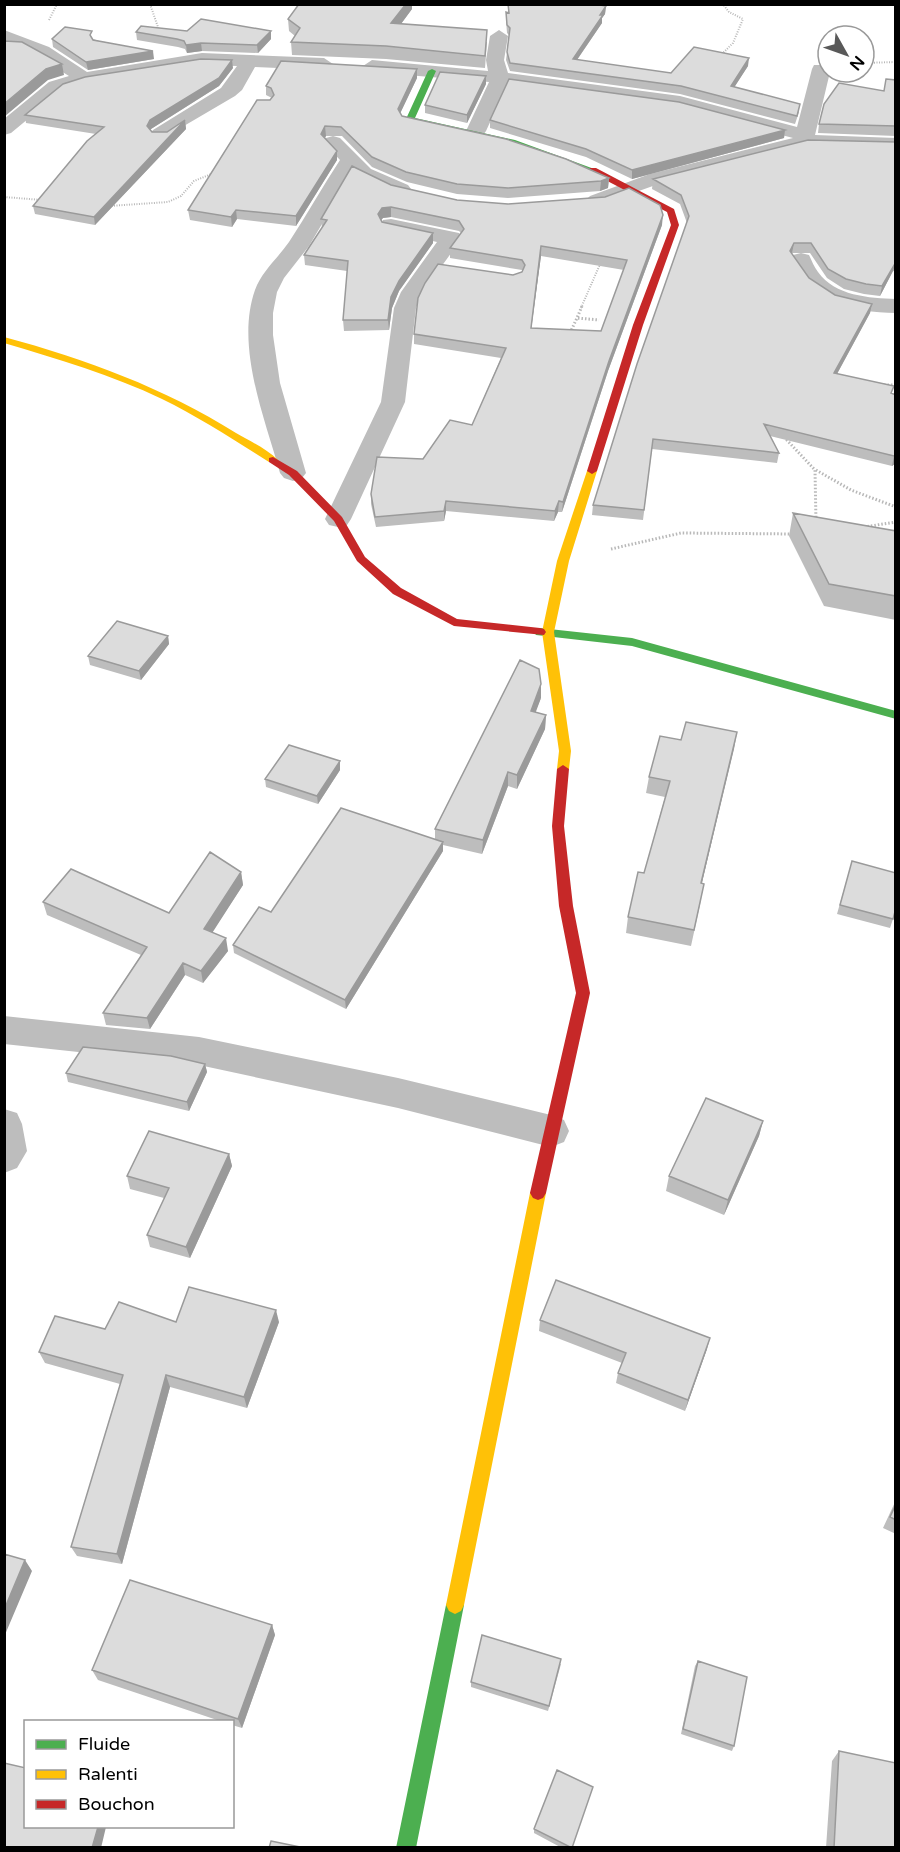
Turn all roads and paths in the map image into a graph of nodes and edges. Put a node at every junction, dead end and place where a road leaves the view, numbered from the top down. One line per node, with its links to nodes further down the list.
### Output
1 (723, 4): 13 (path)
2 (4, 34): 10 (street)
3 (499, 36): 11 (street)
4 (148, 50): 5 (street)
5 (202, 59): 6 (street); 10 (street)
6 (249, 61): 9 (street); 16 (street)
7 (896, 62): 8 (path)
8 (876, 63)
9 (432, 71): 11 (street); 15 (street)
10 (84, 78): 14 (street)
11 (500, 79): 13 (street); 15 (street)
12 (818, 84): 17 (street)
13 (680, 102): 17 (street)
14 (4, 129)
15 (476, 131): 22 (street)
16 (160, 134)
17 (805, 138): 19 (street); 22 (street)
18 (333, 142): 20 (street)
19 (896, 144)
20 (350, 160): 23 (street); 42 (street)
21 (220, 171): 27 (path)
22 (635, 188): 26 (street); 33 (street)
23 (422, 194)
24 (4, 197): 25 (path)
25 (51, 200)
26 (575, 203)
27 (107, 206)
28 (391, 225): 44 (street)
29 (603, 256): 32 (path)
30 (801, 260): 31 (street)
31 (896, 306)
32 (577, 318): 33 (path); 34 (path)
33 (638, 325): 49 (street)
34 (568, 338)
35 (4, 340): 42 (street)
36 (877, 385): 37 (path)
37 (896, 385)
38 (791, 428): 39 (path)
39 (784, 437): 40 (path); 41 (path)
40 (775, 438)
41 (815, 470): 43 (path); 46 (path)
42 (293, 473): 44 (street)
43 (896, 507)
44 (338, 519): 50 (street)
45 (896, 522): 47 (path)
46 (816, 523)
47 (861, 527)
48 (795, 534): 49 (path)
49 (563, 561): 50 (street)
50 (548, 632): 51 (street); 54 (street)
51 (896, 715)
52 (4, 1030): 54 (street)
53 (4, 1124): 55 (street)
54 (551, 1131): 56 (street)
55 (4, 1157)
56 (406, 1848)

